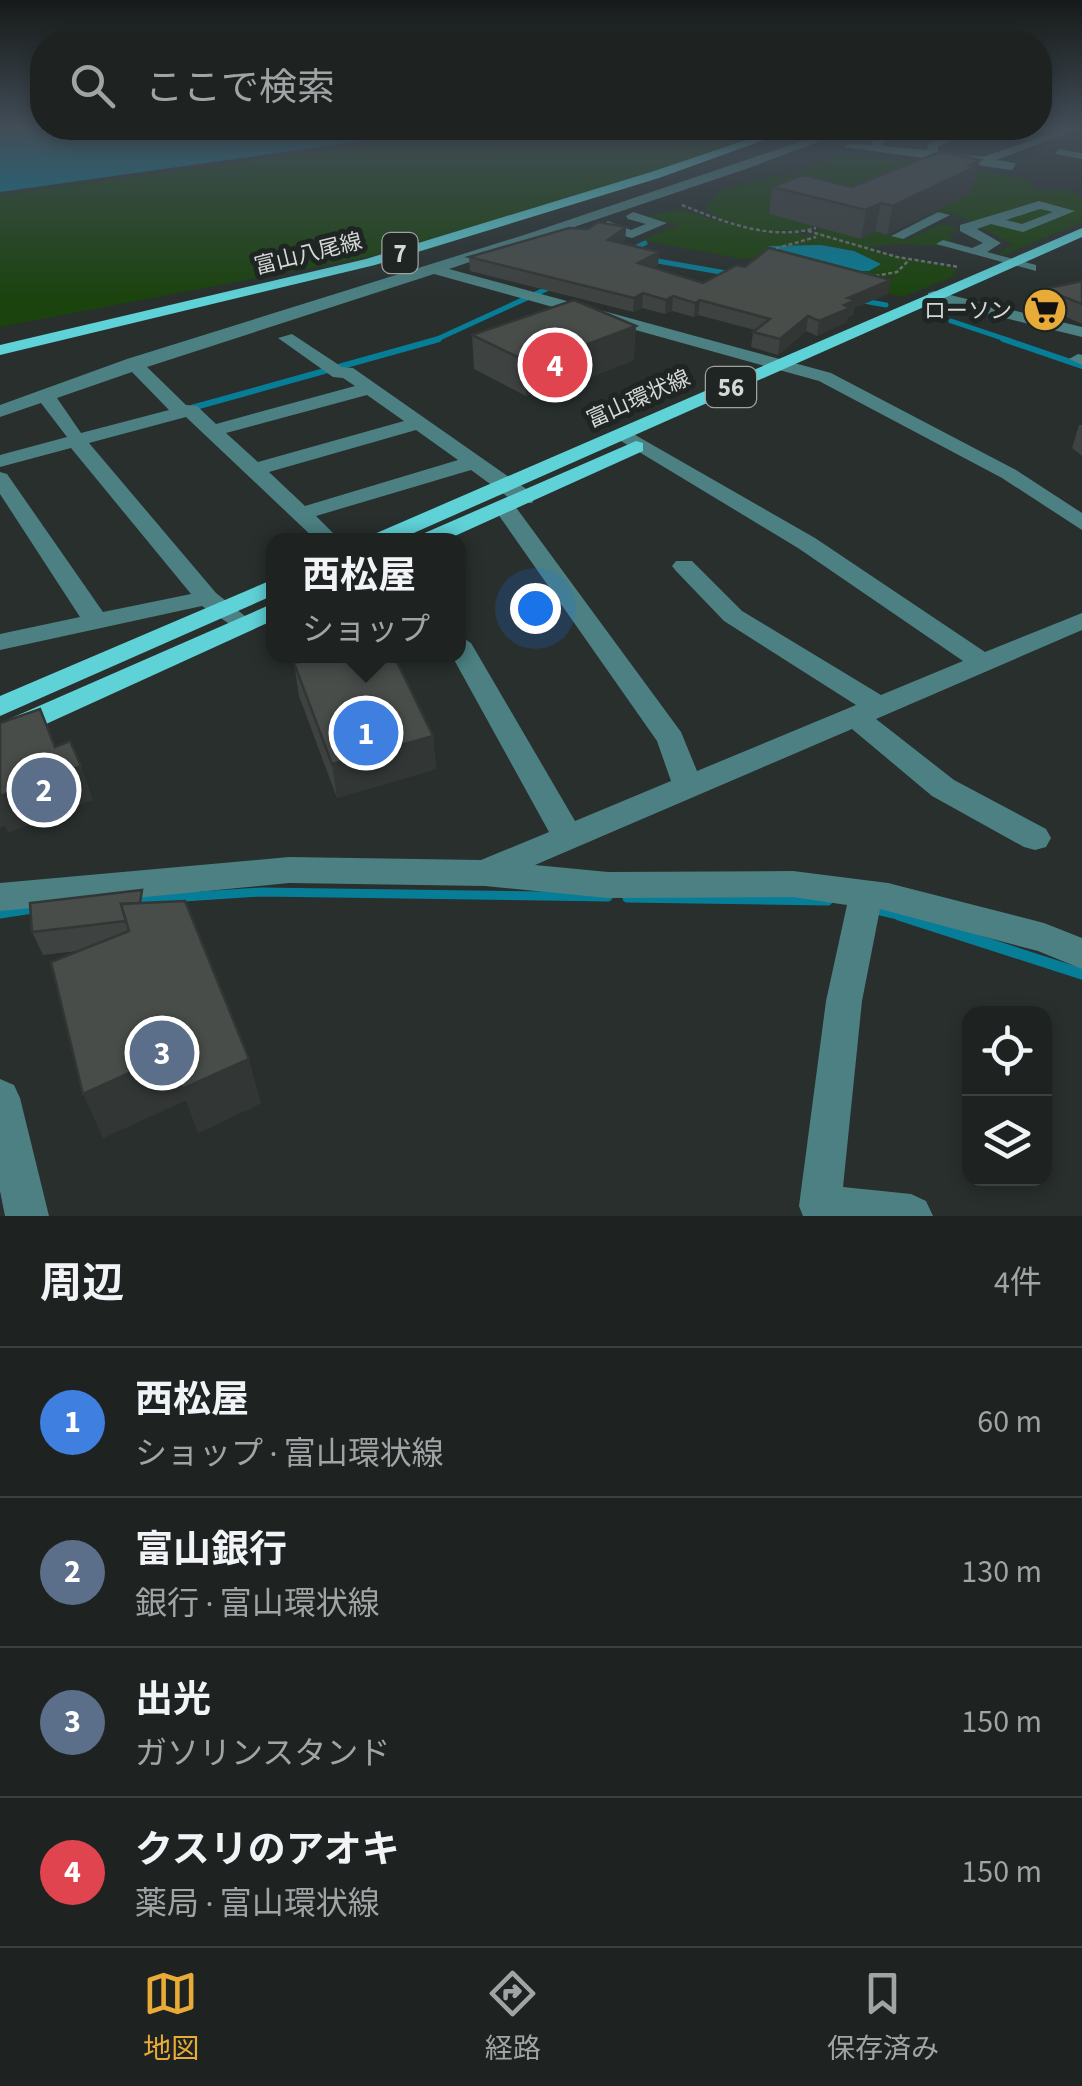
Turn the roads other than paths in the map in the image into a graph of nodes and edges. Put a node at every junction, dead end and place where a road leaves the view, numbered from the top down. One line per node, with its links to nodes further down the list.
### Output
1 (624, 185): 19 (main road, 富山八尾線 / 7)
2 (694, 185): 3 (street); 12 (street)
3 (634, 216)
4 (995, 221): 5 (street)
5 (964, 228): 7 (street); 10 (street)
6 (1082, 232): 11 (main road, 富山環状線 / 56)
7 (894, 242)
8 (944, 244): 10 (street)
9 (1082, 244): 11 (main road, 富山環状線 / 56)
10 (974, 252): 11 (street)
11 (1022, 265): 13 (main road, 富山環状線 / 56); 14 (main road, 富山環状線 / 56)
12 (434, 269): 20 (street); 21 (street)
13 (934, 296): 14 (street); 21 (main road, 富山環状線 / 56)
14 (954, 303): 16 (street); 22 (main road, 富山環状線 / 56)
15 (1082, 318): 16 (street)
16 (1052, 326): 17 (street)
17 (1082, 332)
18 (286, 338): 23 (street)
19 (0, 350)
20 (133, 364): 24 (street); 25 (street)
21 (780, 366): 22 (street); 30 (main road, 富山環状線 / 56)
22 (803, 371): 30 (main road, 富山環状線 / 56); 37 (street)
23 (370, 388): 27 (street); 28 (street)
24 (46, 395): 26 (street); 29 (street)
25 (179, 410): 28 (street); 29 (street)
26 (0, 411)
27 (419, 422): 32 (street); 33 (street)
28 (212, 431): 33 (street)
29 (74, 436): 31 (street); 43 (street)
30 (632, 439): 35 (main road, 富山環状線 / 56); 49 (street)
31 (0, 461)
32 (474, 462): 35 (street); 36 (street)
33 (253, 470): 36 (street)
34 (0, 478): 45 (street)
35 (512, 497): 39 (main road, 富山環状線 / 56); 40 (main road, 富山環状線 / 56); 53 (street)
36 (300, 514): 38 (street)
37 (1082, 523)
38 (321, 533)
39 (401, 533)
40 (442, 533)
41 (684, 566): 51 (street)
42 (266, 590): 43 (main road)
43 (224, 610): 44 (main road); 45 (street); 50 (main road); 52 (main road)
44 (266, 610)
45 (94, 620): 47 (street)
46 (1082, 621): 49 (street)
47 (0, 642)
48 (466, 657): 54 (street)
49 (983, 663): 51 (street)
50 (0, 707)
51 (866, 711): 53 (street); 55 (street)
52 (0, 735)
53 (688, 786): 54 (street)
54 (568, 837): 56 (street)
55 (1035, 838)
56 (485, 872): 57 (street); 58 (street)
57 (0, 898)
58 (865, 903): 59 (street); 62 (street)
59 (1082, 954)
60 (0, 1098): 61 (street)
61 (26, 1216)
62 (911, 1216)

